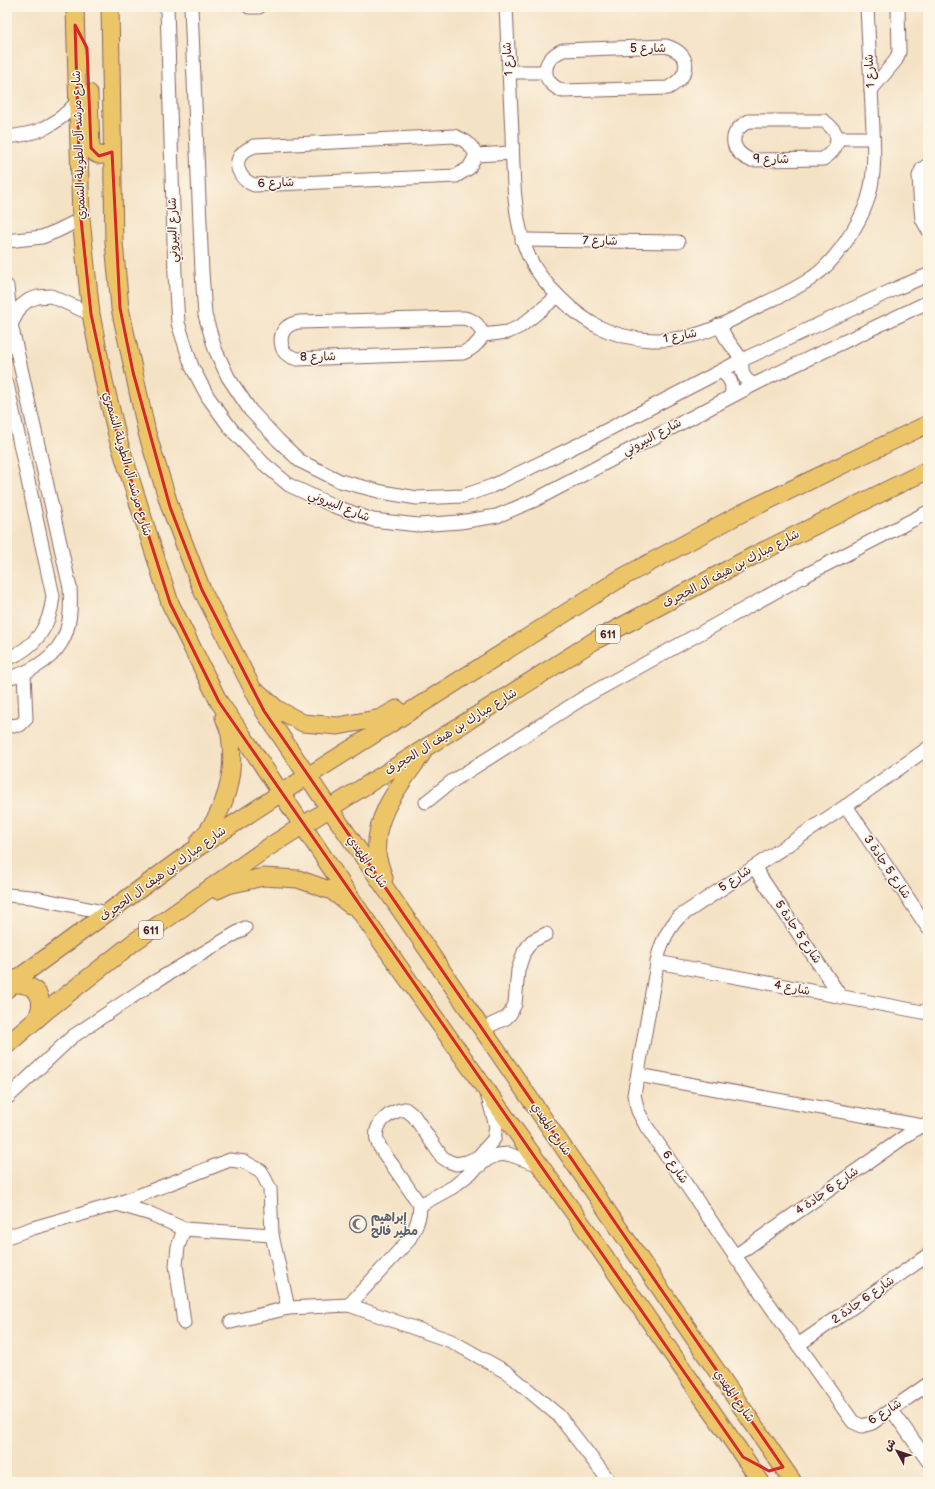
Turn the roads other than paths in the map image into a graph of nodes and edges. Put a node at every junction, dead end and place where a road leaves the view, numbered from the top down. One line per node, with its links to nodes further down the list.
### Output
1 (75, 7): 10 (main road, شارع مرشد آل الطويلة الشمري)
2 (110, 7): 18 (main road)
3 (167, 7): 39 (street, شارع البيروني)
4 (191, 7): 36 (street, شارع البيروني)
5 (249, 7): 6 (street)
6 (259, 7)
7 (506, 7): 11 (street, شارع 1)
8 (867, 7): 13 (street, شارع 1)
9 (898, 7): 13 (street)
10 (75, 25): 14 (main road, شارع مرشد آل الطويلة الشمري); 18 (main road)
11 (509, 72): 12 (street); 19 (street, شارع 1)
12 (545, 72): 12 (street, شارع 5)
13 (871, 90): 17 (street, شارع 1)
14 (77, 102): 15 (street); 22 (main road, شارع مرشد آل الطويلة الشمري)
15 (7, 137)
16 (838, 138): 16 (street, شارع 9); 17 (street)
17 (873, 138): 33 (street, شارع 1)
18 (112, 152): 47 (main road)
19 (512, 153): 20 (street); 24 (street, شارع 1)
20 (476, 155): 20 (street, شارع 6)
21 (928, 165): 23 (street)
22 (81, 219): 25 (street); 31 (main road, شارع مرشد آل الطويلة الشمري)
23 (928, 230)
24 (522, 240): 26 (street, شارع 7); 29 (street, شارع 1)
25 (7, 241)
26 (678, 242)
27 (928, 275): 35 (street, شارع البيروني)
28 (7, 286): 32 (street)
29 (558, 296): 33 (street, شارع 1); 34 (street)
30 (928, 302): 38 (street, شارع البيروني)
31 (91, 314): 32 (street); 48 (main road, شارع مرشد آل الطويلة الشمري)
32 (11, 324): 44 (street)
33 (719, 325): 35 (street)
34 (483, 335): 34 (street, شارع 8)
35 (742, 360): 36 (street, شارع البيروني); 38 (street)
36 (721, 371): 39 (street)
37 (7, 384): 43 (street)
38 (755, 384): 39 (street, شارع البيروني)
39 (731, 396)
40 (928, 424): 46 (main road, شارع مبارك بن هيف آل الحجرف)
41 (928, 470): 51 (main road, شارع مبارك بن هيف آل الحجرف / 611)
42 (928, 512): 54 (street)
43 (7, 659)
44 (24, 673): 45 (street); 49 (street)
45 (7, 678)
46 (462, 678): 47 (main road); 52 (main road, شارع مبارك بن هيف آل الحجرف)
47 (250, 685): 52 (main road)
48 (219, 702): 53 (main road, شارع مرشد آل الطويلة الشمري); 58 (main road)
49 (7, 726)
50 (928, 748): 55 (street, شارع 5)
51 (425, 749): 56 (main road, شارع مبارك بن هيف آل الحجرف / 611); 60 (main road)
52 (308, 776): 53 (main road, شارع مبارك بن هيف آل الحجرف); 56 (main road, شارع المهدي)
53 (280, 793): 57 (main road); 58 (main road, شارع مبارك بن هيف آل الحجرف)
54 (426, 802)
55 (846, 806): 59 (street, شارع 5); 66 (street, شارع 5 جادة 3)
56 (329, 808): 57 (main road, شارع مبارك بن هيف آل الحجرف / 611); 60 (main road, شارع المهدي)
57 (302, 825): 62 (main road, شارع مبارك بن هيف آل الحجرف / 611); 64 (main road)
58 (184, 856): 63 (main road, شارع مبارك بن هيف آل الحجرف)
59 (754, 867): 68 (street, شارع 5); 70 (street, شارع 5 جادة 5)
60 (388, 892): 73 (main road, شارع المهدي)
61 (7, 895): 63 (street)
62 (192, 901): 64 (main road); 72 (main road, شارع مبارك بن هيف آل الحجرف / 611)
63 (108, 913): 69 (main road, شارع مبارك بن هيف آل الحجرف)
64 (361, 913): 76 (main road)
65 (245, 928): 77 (street)
66 (928, 928)
67 (546, 934): 73 (street)
68 (657, 962): 70 (street, شارع 4); 75 (street, شارع 5)
69 (10, 986): 72 (main road)
70 (841, 997): 71 (street, شارع 4)
71 (928, 1013)
72 (36, 1020): 74 (main road, شارع مبارك بن هيف آل الحجرف / 611)
73 (482, 1029): 98 (main road, شارع المهدي)
74 (7, 1045)
75 (638, 1074): 78 (street); 88 (street, شارع 6)
76 (485, 1088): 79 (street); 80 (main road)
77 (7, 1098)
78 (924, 1127): 88 (street, شارع 6 جادة 4)
79 (448, 1162): 81 (street); 83 (street)
80 (540, 1166): 81 (street); 96 (main road)
81 (453, 1187): 83 (street)
82 (117, 1204): 84 (street); 85 (street); 86 (street)
83 (420, 1205): 89 (street)
84 (184, 1229): 85 (street); 92 (street)
85 (272, 1235): 90 (street)
86 (7, 1237)
87 (928, 1255): 93 (street, شارع 6 جادة 2)
88 (735, 1256): 93 (street, شارع 6)
89 (349, 1305): 90 (street); 99 (street)
90 (288, 1308): 91 (street)
91 (231, 1322)
92 (184, 1323)
93 (798, 1345): 95 (street, شارع 6)
94 (928, 1384): 95 (street, شارع 6)
95 (892, 1409): 97 (street)
96 (743, 1457): 98 (main road); 100 (main road)
97 (928, 1461)
98 (783, 1467): 101 (main road, شارع المهدي)
99 (610, 1482)
100 (761, 1482)
101 (793, 1482)

